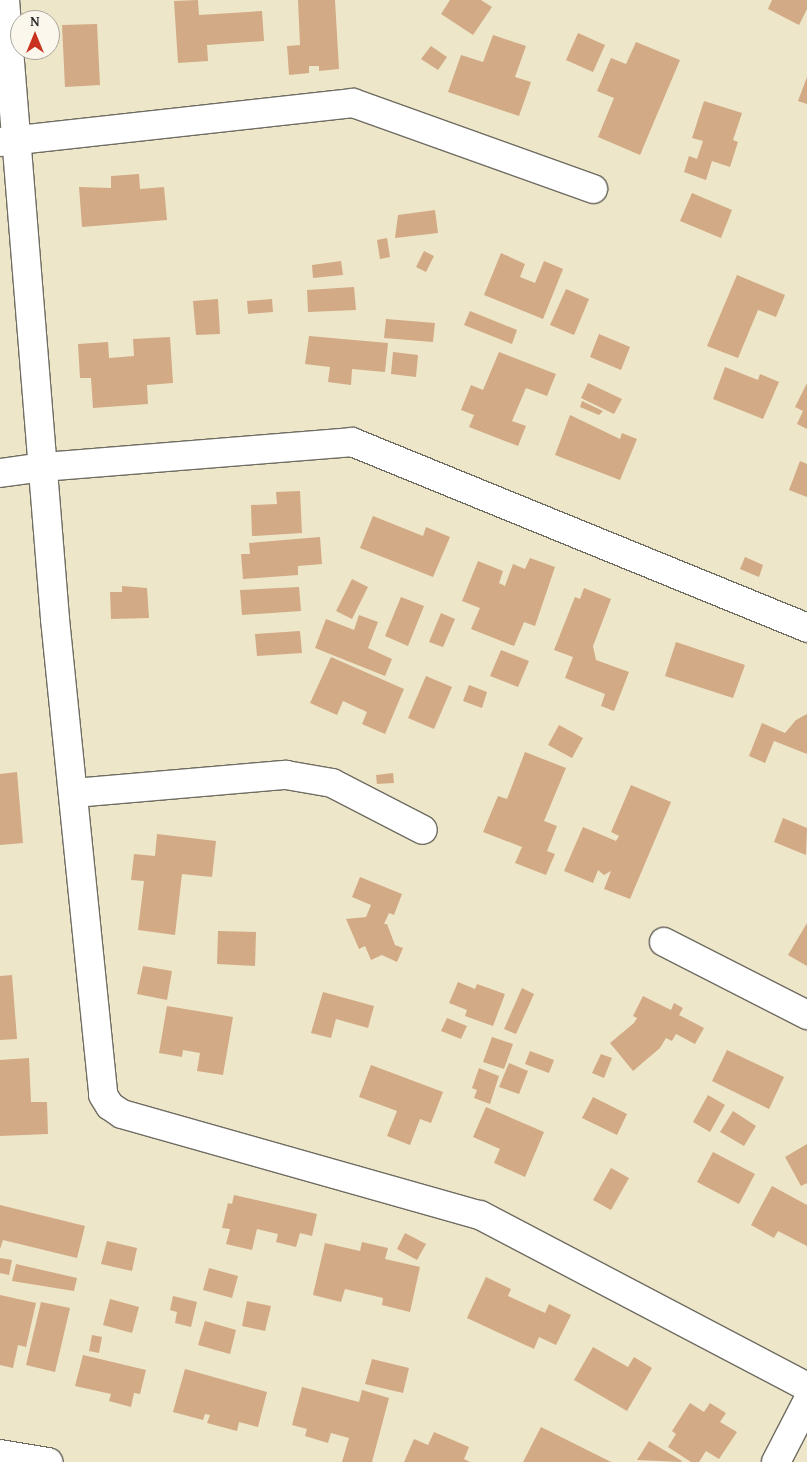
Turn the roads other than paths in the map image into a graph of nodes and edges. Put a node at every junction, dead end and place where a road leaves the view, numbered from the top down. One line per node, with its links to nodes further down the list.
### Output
1 (5, 0): 2 (street)
2 (7, 142): 3 (street); 4 (street)
3 (593, 189)
4 (43, 467): 5 (street); 6 (street); 7 (street)
5 (0, 473)
6 (807, 628)
7 (74, 793): 8 (street); 11 (street)
8 (423, 830)
9 (664, 942): 10 (street)
10 (807, 1015)
11 (807, 1387)
12 (807, 1402): 15 (street)
13 (0, 1454): 14 (street)
14 (48, 1462)
15 (776, 1462)

